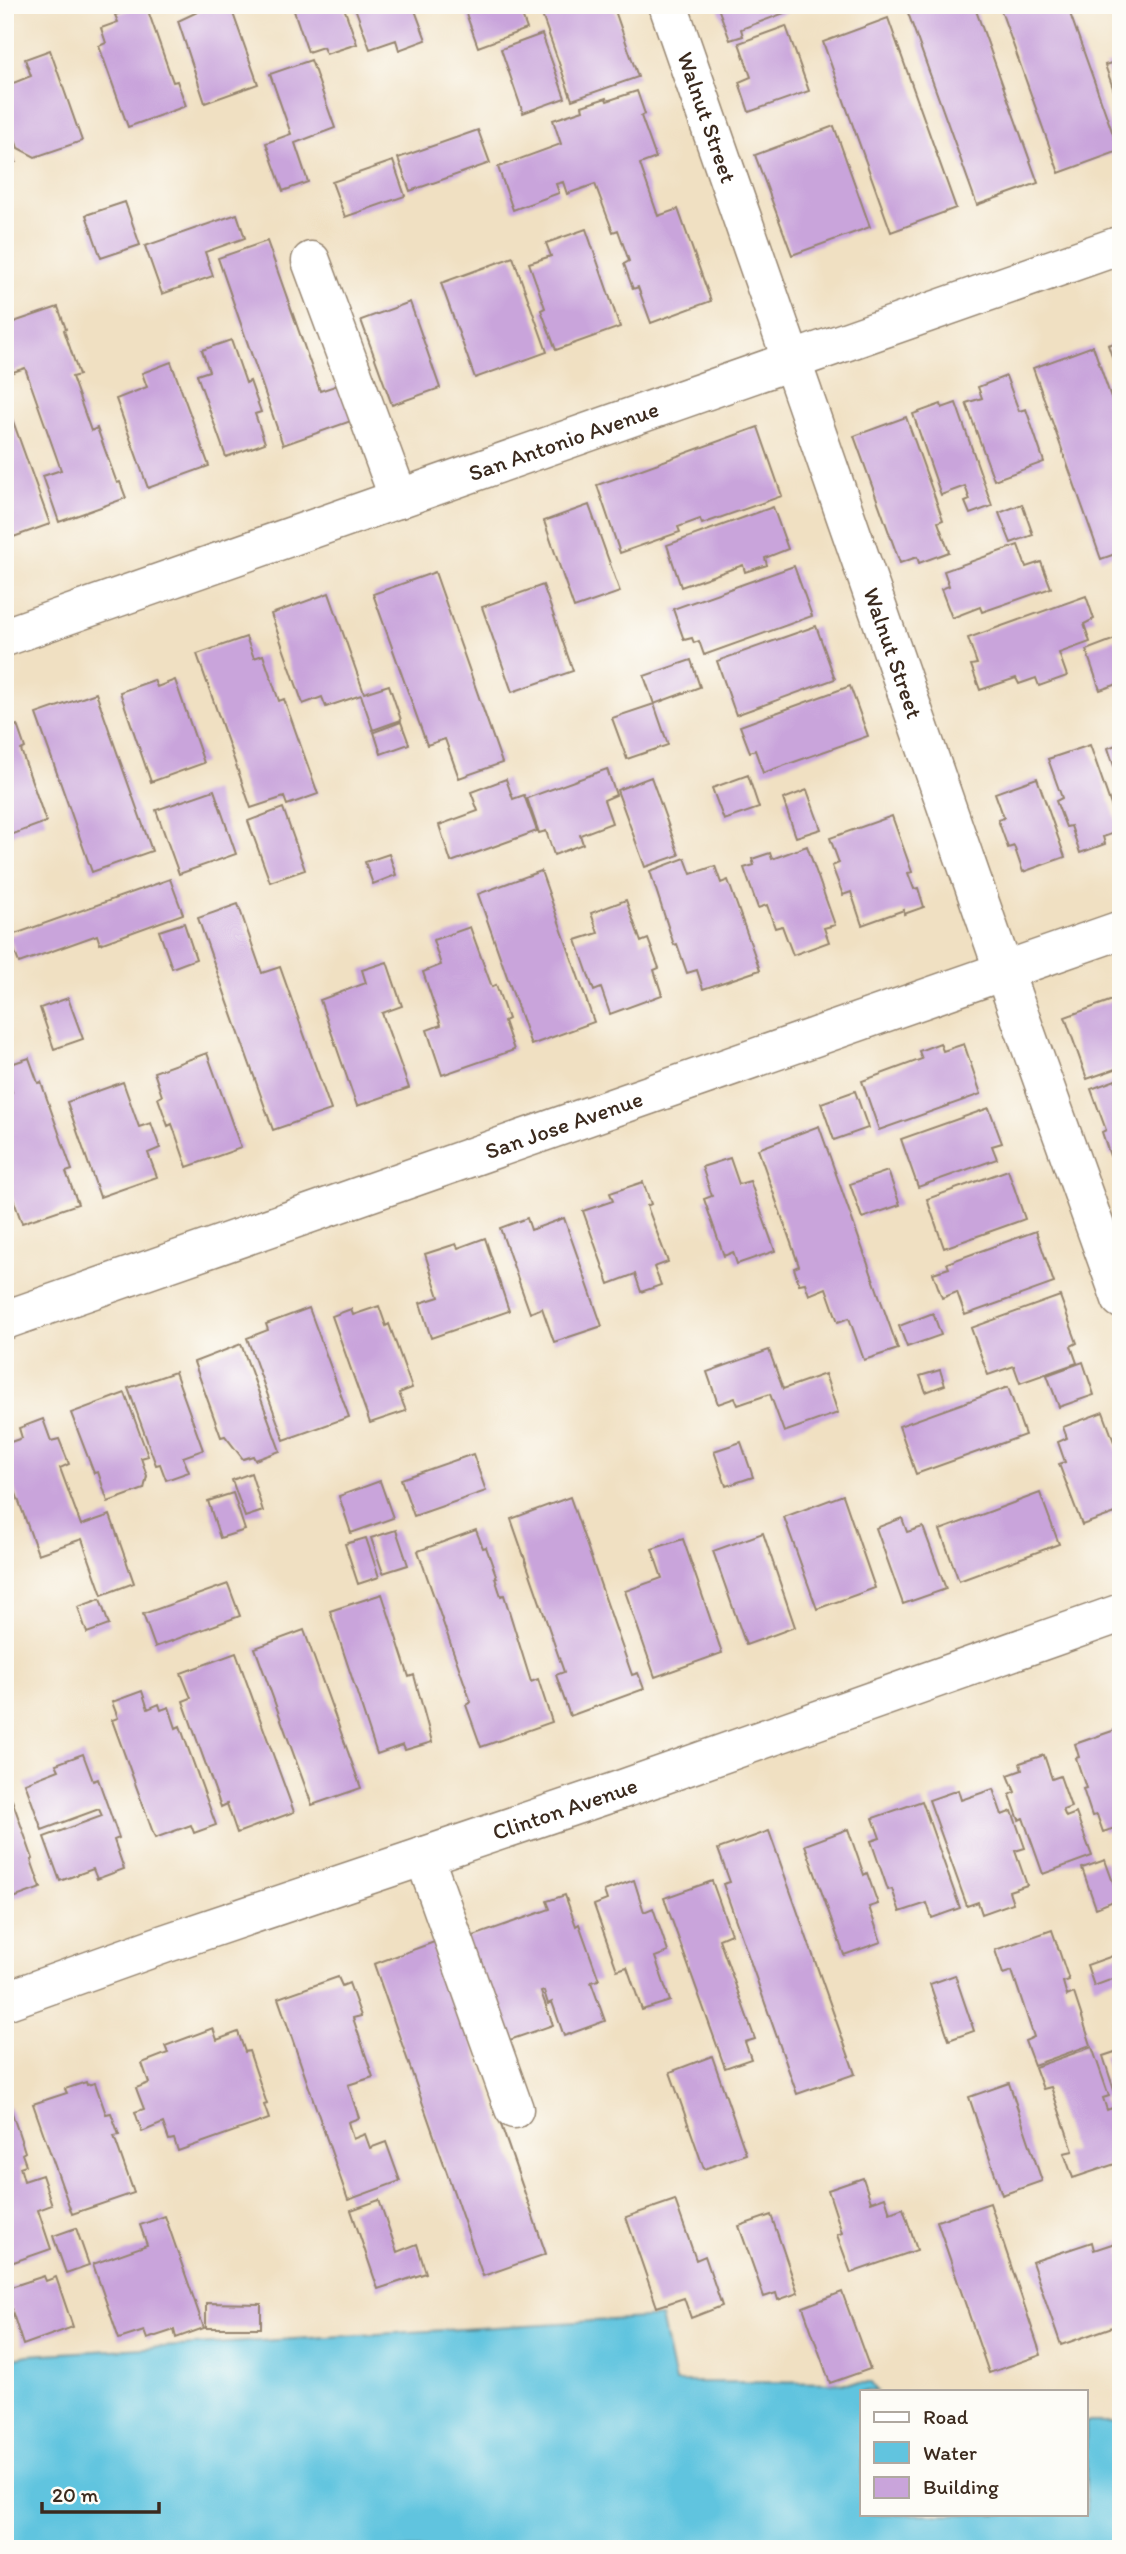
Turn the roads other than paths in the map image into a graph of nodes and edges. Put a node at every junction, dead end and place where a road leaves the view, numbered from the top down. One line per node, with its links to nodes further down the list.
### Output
1 (668, 5): 4 (street, Walnut Street)
2 (1121, 245): 4 (street, San Antonio Avenue)
3 (311, 261): 5 (street)
4 (792, 360): 5 (street, San Antonio Avenue); 8 (street, Walnut Street)
5 (399, 499): 6 (street, San Antonio Avenue)
6 (5, 637)
7 (1121, 930): 8 (street, San Jose Avenue)
8 (1004, 972): 9 (street, Walnut Street); 10 (street, San Jose Avenue)
9 (1121, 1299)
10 (5, 1321)
11 (1121, 1613): 12 (street, Clinton Avenue)
12 (424, 1856): 13 (street, Clinton Avenue); 14 (street)
13 (5, 2001)
14 (514, 2109)

